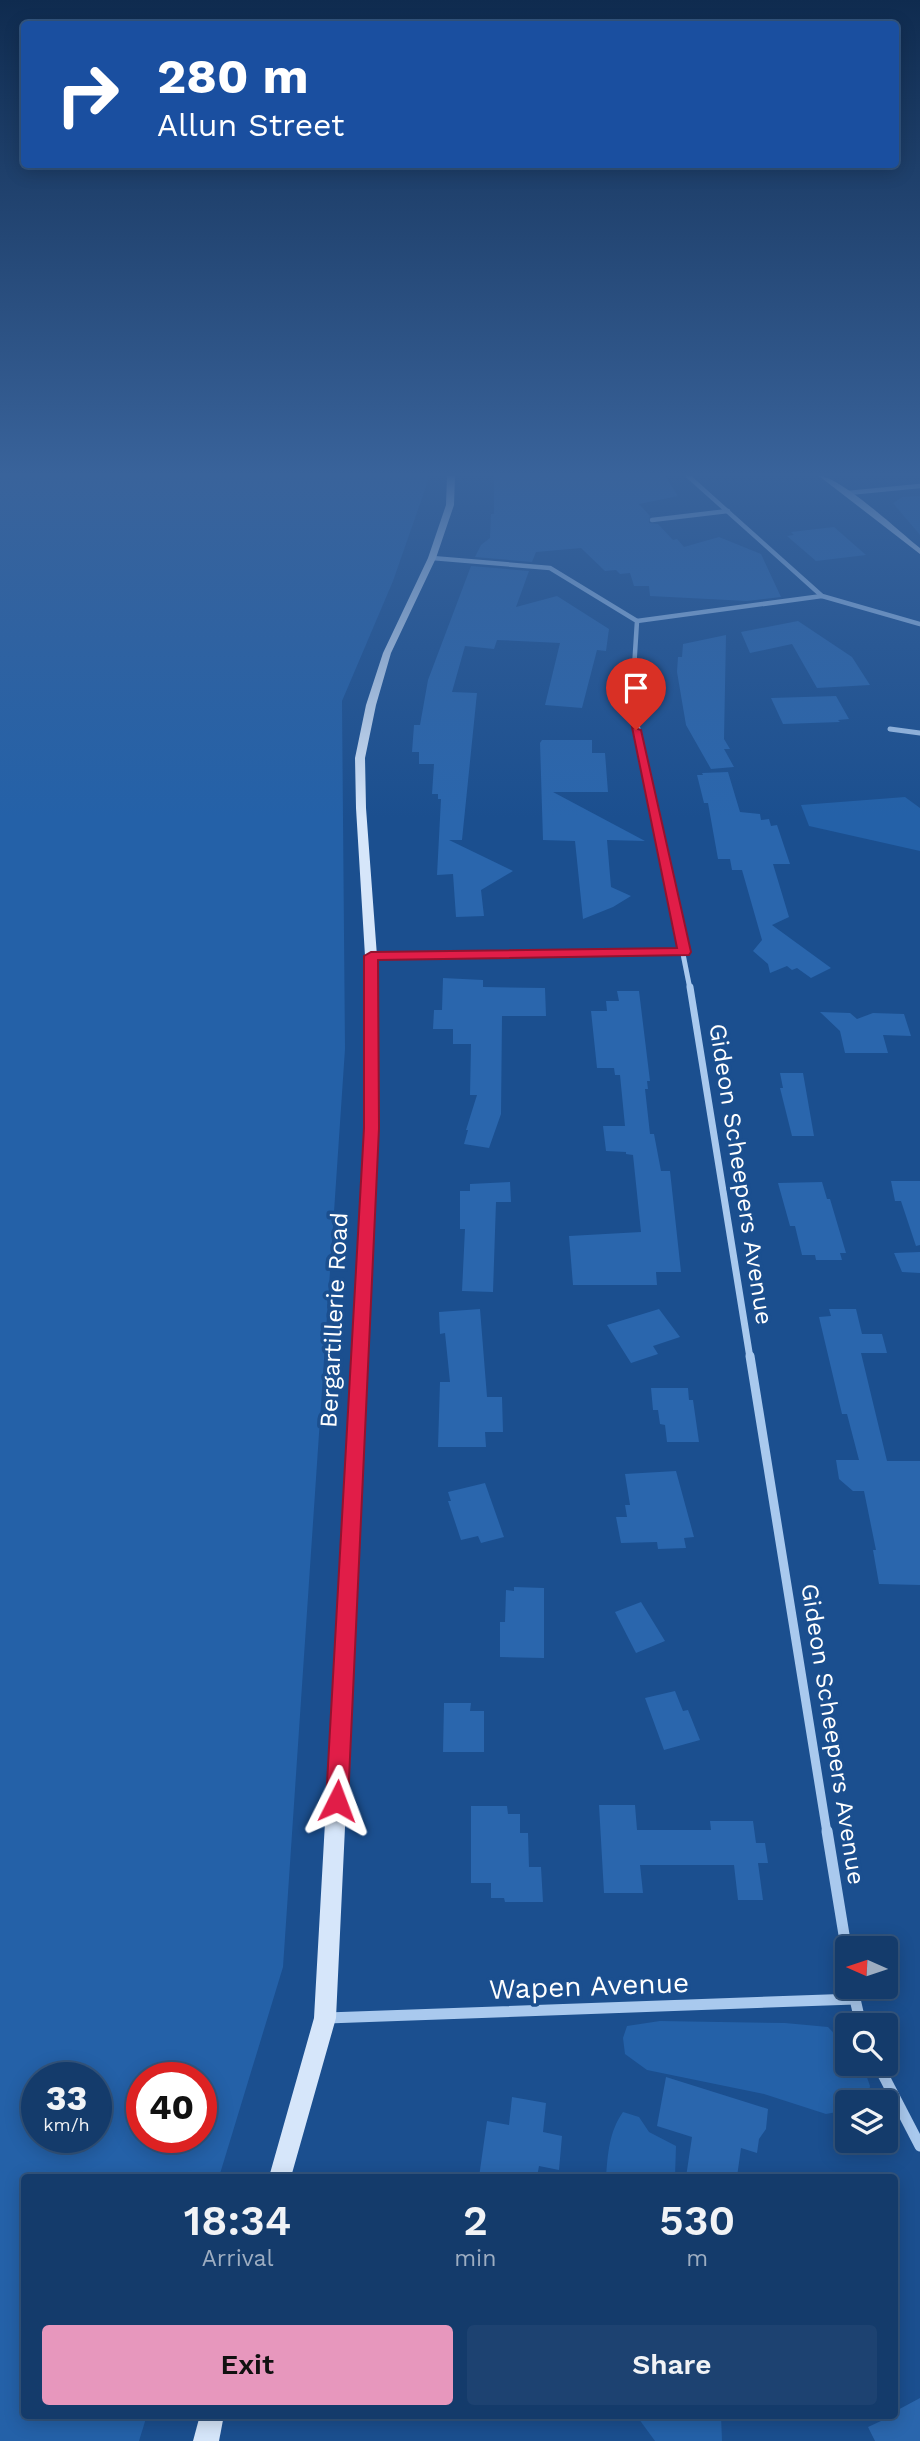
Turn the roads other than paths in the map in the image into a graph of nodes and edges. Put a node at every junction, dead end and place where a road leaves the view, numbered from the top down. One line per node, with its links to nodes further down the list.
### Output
1 (417, 590): 10 (street, Bergartillerie Road)
2 (587, 590): 5 (street)
3 (815, 590): 4 (street)
4 (822, 596): 5 (street); 6 (street)
5 (637, 621): 9 (street, Gideon Scheepers Avenue)
6 (920, 624)
7 (890, 729): 8 (street)
8 (920, 733)
9 (684, 952): 10 (street); 11 (street, Gideon Scheepers Avenue)
10 (371, 956): 14 (street, Bergartillerie Road)
11 (844, 1936)
12 (855, 1999): 13 (street); 14 (street, Wapen Avenue)
13 (858, 2013)
14 (325, 2018): 17 (street, Bergartillerie Road)
15 (884, 2076): 16 (street)
16 (920, 2146)
17 (281, 2174)
18 (211, 2419): 19 (street)
19 (205, 2441)

